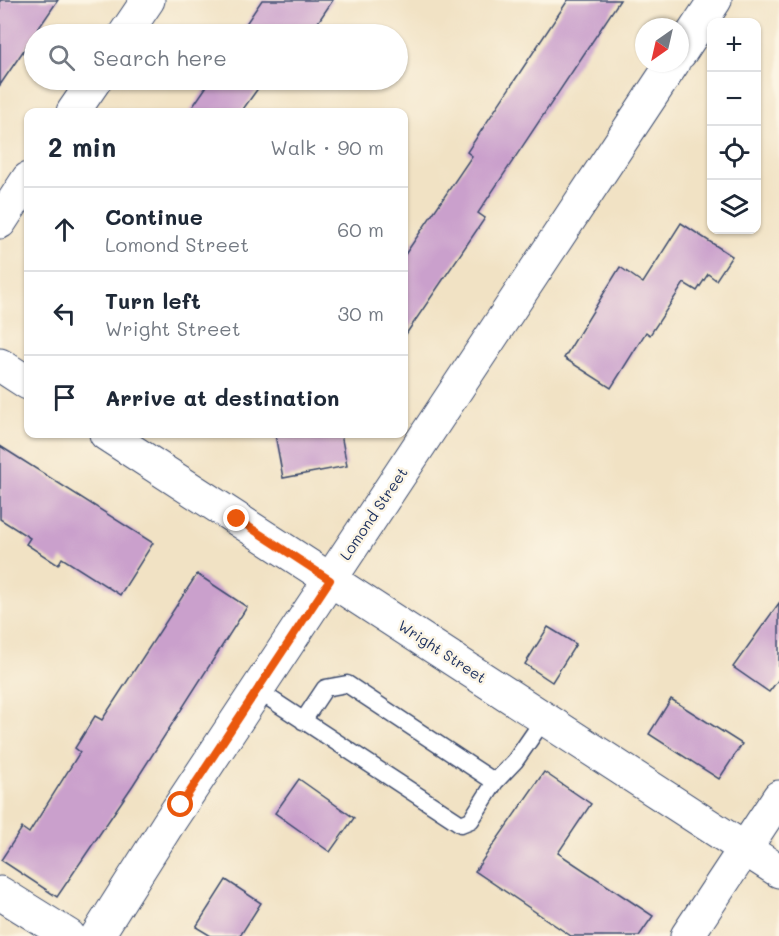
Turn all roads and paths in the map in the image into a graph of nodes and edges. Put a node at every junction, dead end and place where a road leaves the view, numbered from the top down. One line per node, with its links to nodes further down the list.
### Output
1 (148, 0): 3 (street)
2 (715, 0): 4 (street)
3 (132, 24)
4 (689, 39)
5 (667, 72): 13 (street, Lomond Street)
6 (88, 90): 7 (street)
7 (76, 108)
8 (24, 185): 9 (street)
9 (0, 222)
10 (0, 364): 11 (street)
11 (24, 380)
12 (112, 438): 13 (street, Wright Street)
13 (330, 580): 14 (street, Lomond Street); 15 (street, Wright Street)
14 (257, 690): 16 (lane); 23 (street, Lomond Street)
15 (544, 719): 17 (lane); 19 (street, Wright Street)
16 (303, 721): 17 (lane); 17 (lane)
17 (495, 782)
18 (779, 797): 19 (street)
19 (745, 849): 20 (street, Wright Street); 24 (street)
20 (779, 871)
21 (0, 893): 22 (street)
22 (69, 936)
23 (97, 936)
24 (687, 936)

